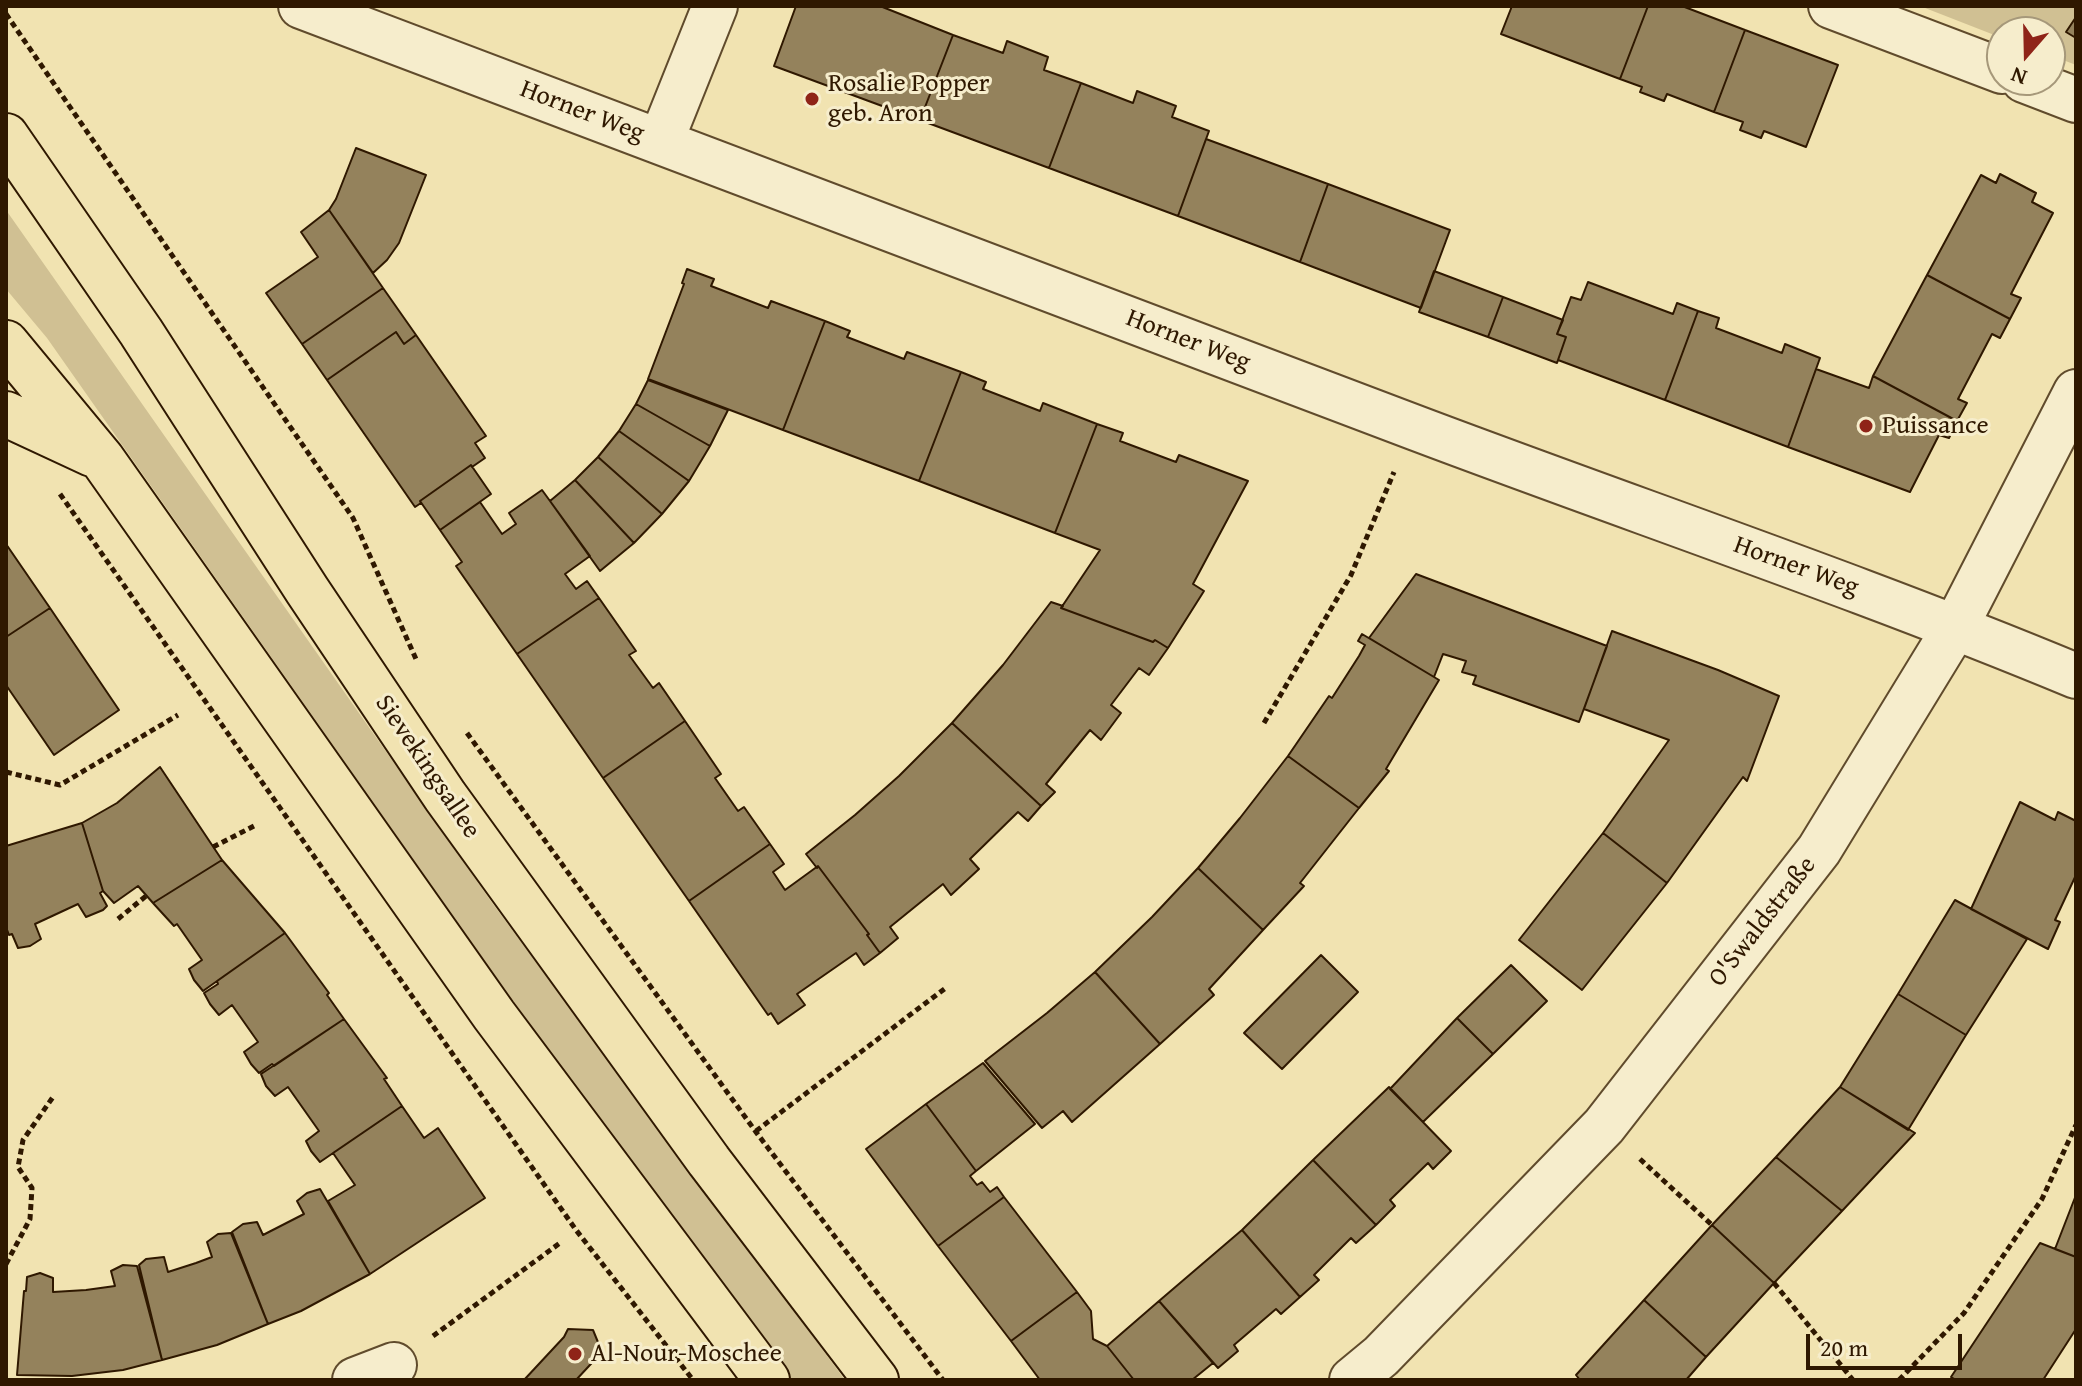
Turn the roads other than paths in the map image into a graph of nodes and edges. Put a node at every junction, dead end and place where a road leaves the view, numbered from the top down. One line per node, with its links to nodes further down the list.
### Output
1 (301, 6): 6 (street, Horner Weg)
2 (715, 6): 6 (street)
3 (1831, 6): 4 (street)
4 (1986, 65)
5 (6, 136): 14 (main road, Sievekingsallee)
6 (661, 141): 11 (street, Horner Weg)
7 (6, 343): 10 (main road)
8 (2076, 392): 11 (street, O'Swaldstraße)
9 (6, 414): 10 (main road)
10 (102, 459): 13 (main road)
11 (1956, 626): 12 (street, Horner Weg); 15 (street, O'Swaldstraße)
12 (2076, 676)
13 (767, 1380)
14 (876, 1380)
15 (1352, 1380)

